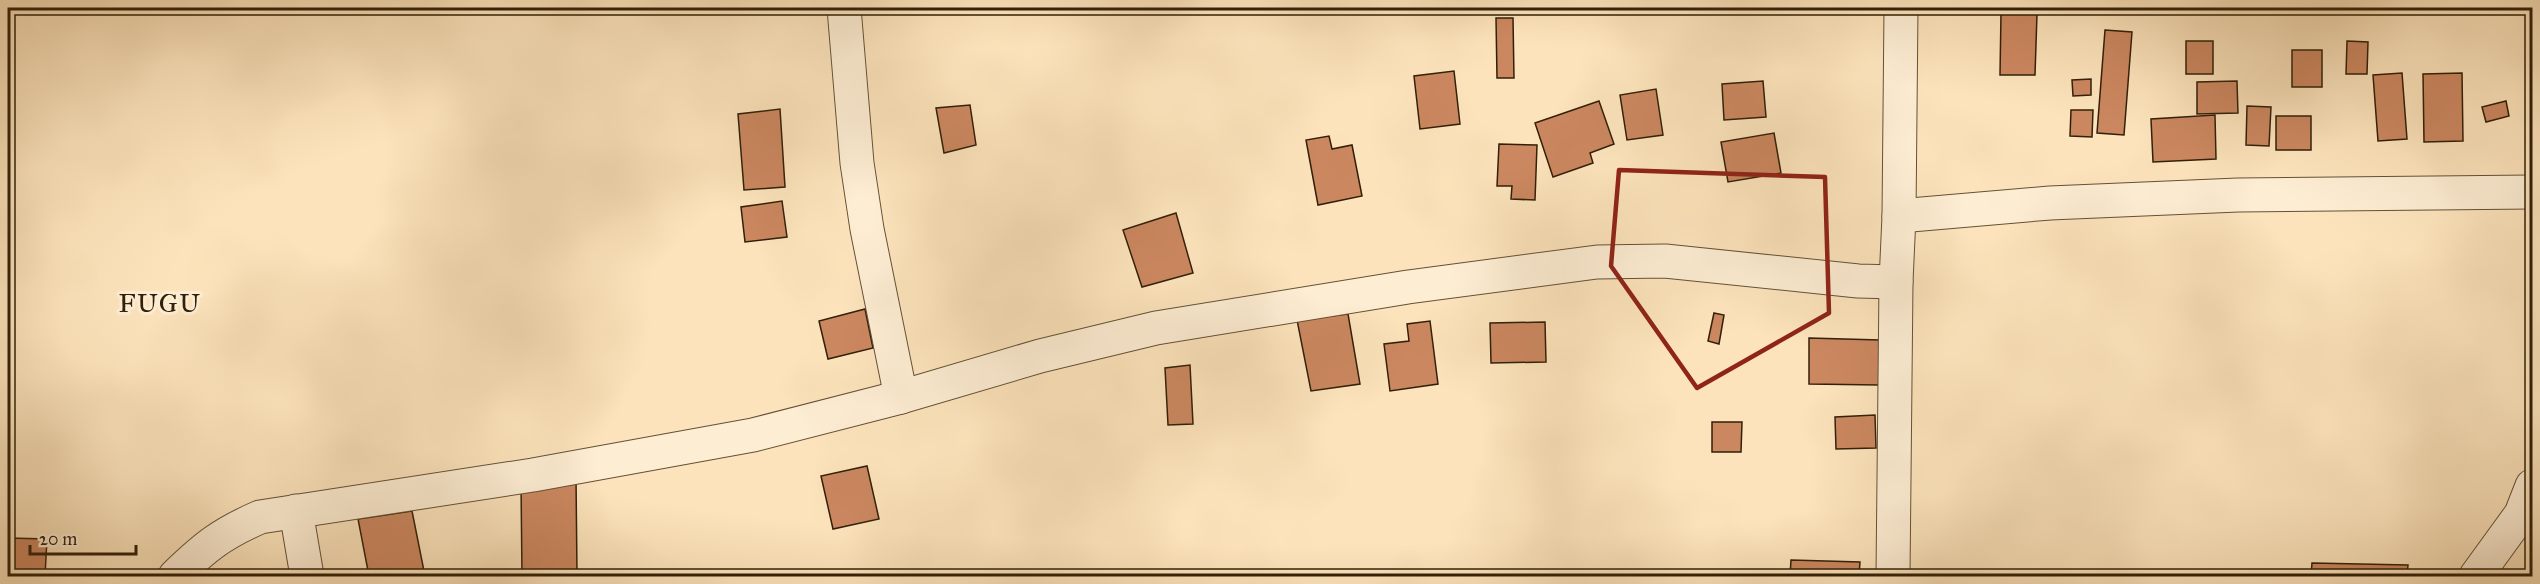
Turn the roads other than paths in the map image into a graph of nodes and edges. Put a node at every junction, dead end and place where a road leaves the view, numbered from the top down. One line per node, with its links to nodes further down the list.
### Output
1 (844, 8): 6 (street)
2 (1900, 8): 4 (street)
3 (2532, 192): 4 (street)
4 (1899, 216): 5 (street)
5 (1896, 282): 6 (street); 11 (street)
6 (901, 397): 8 (street)
7 (2532, 486): 12 (street)
8 (296, 512): 9 (street); 10 (street)
9 (175, 576)
10 (307, 576)
11 (1893, 576)
12 (2476, 576)

